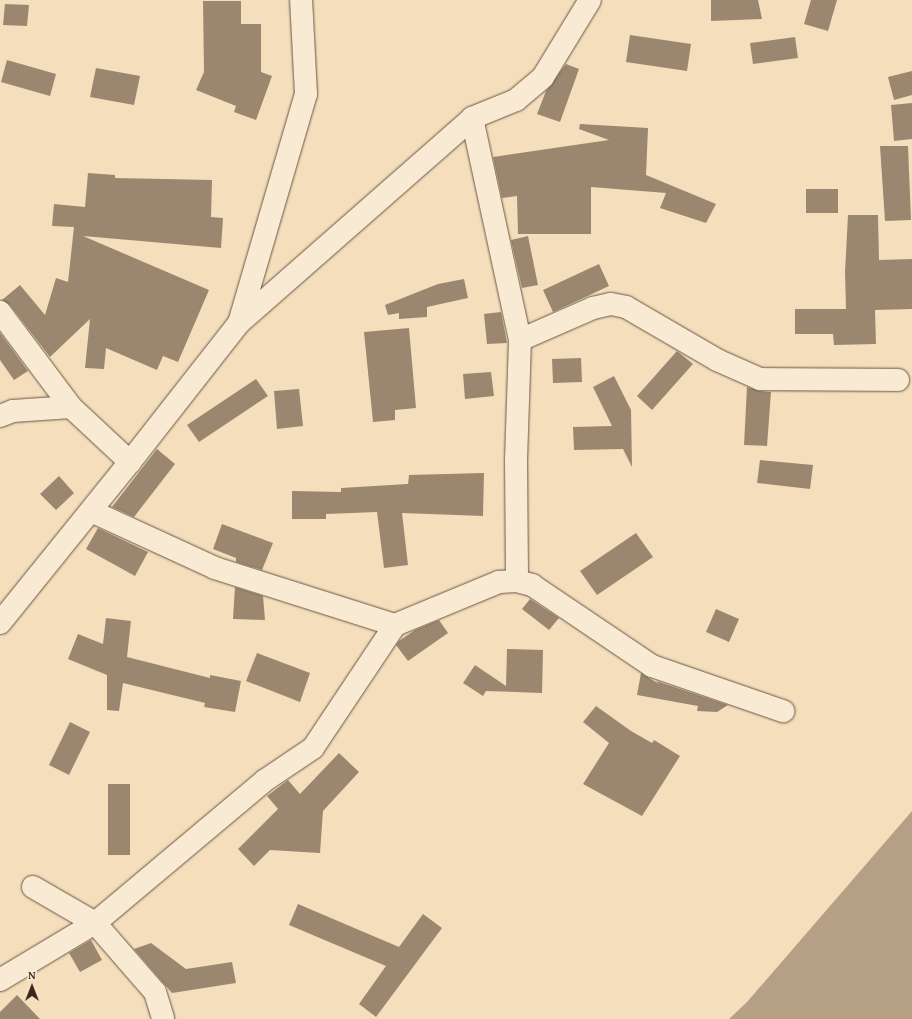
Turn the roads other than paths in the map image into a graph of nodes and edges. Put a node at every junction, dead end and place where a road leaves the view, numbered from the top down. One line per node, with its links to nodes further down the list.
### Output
1 (301, 0): 5 (street)
2 (590, 0): 3 (street)
3 (472, 118): 5 (street); 6 (street)
4 (0, 312): 8 (street)
5 (239, 323): 10 (street)
6 (520, 340): 7 (street); 12 (street)
7 (898, 380)
8 (71, 408): 9 (street); 10 (street)
9 (0, 416)
10 (130, 462): 11 (street)
11 (91, 511): 13 (street); 14 (street)
12 (516, 581): 14 (street); 15 (street)
13 (0, 622)
14 (395, 625): 17 (street)
15 (783, 711)
16 (33, 887): 17 (street)
17 (95, 923): 18 (street); 19 (street)
18 (0, 980)
19 (163, 1019)

